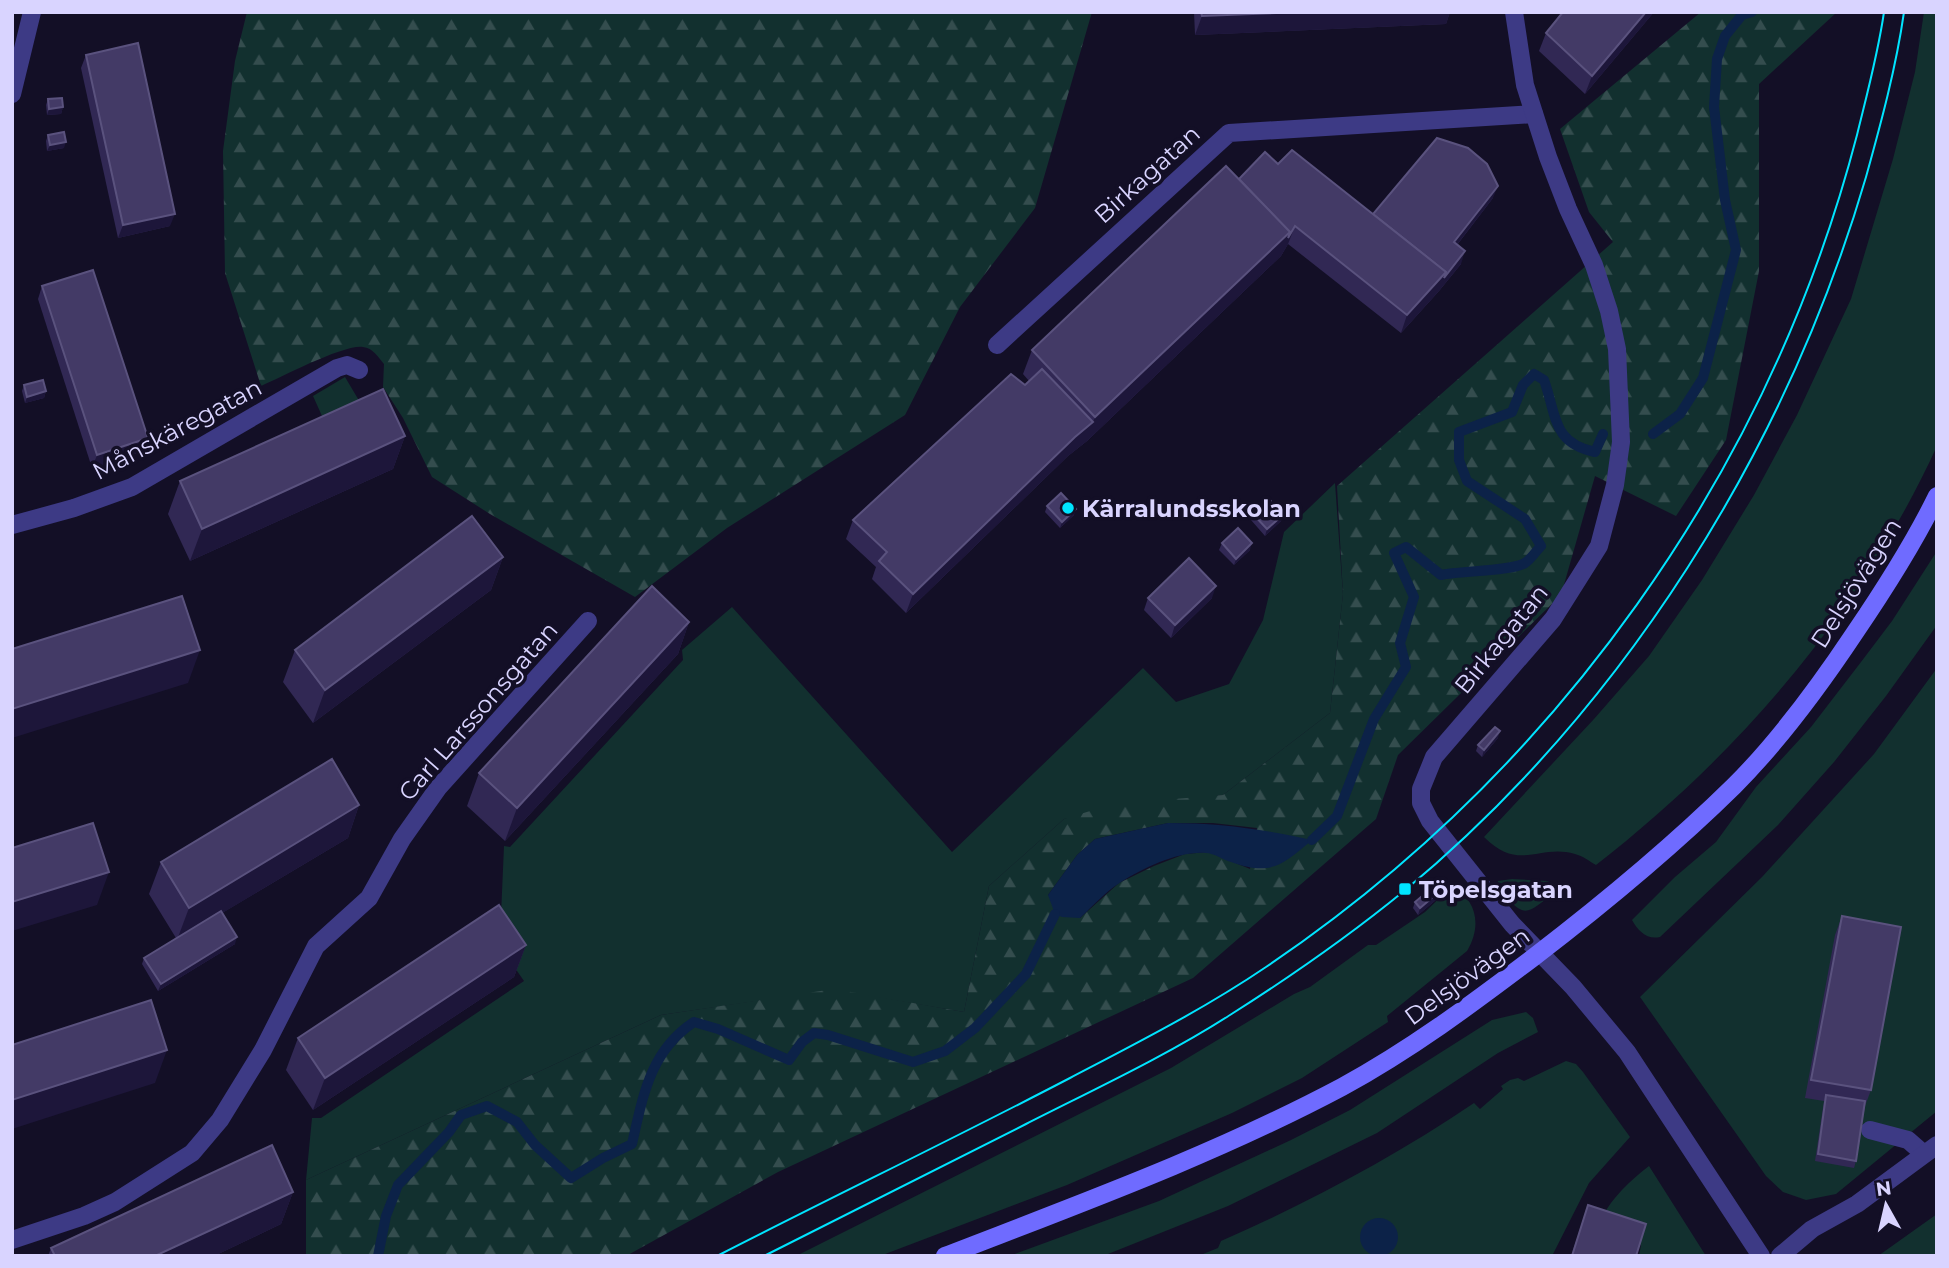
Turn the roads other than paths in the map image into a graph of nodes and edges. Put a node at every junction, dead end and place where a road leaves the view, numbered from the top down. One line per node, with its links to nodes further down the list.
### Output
1 (32, 12): 3 (street)
2 (1514, 12): 4 (street, Birkagatan)
3 (12, 94)
4 (1534, 114): 5 (street, Birkagatan); 10 (street, Birkagatan)
5 (997, 345)
6 (359, 370): 8 (street, Månskäregatan)
7 (1937, 496): 10 (street, Delsjövägen)
8 (12, 525)
9 (589, 621): 13 (street, Carl Larssonsgatan)
10 (1541, 952): 14 (street, Delsjövägen); 15 (street)
11 (1870, 1130): 12 (street)
12 (1930, 1150): 16 (street)
13 (12, 1240)
14 (945, 1256)
15 (1760, 1256)
16 (1780, 1256)

